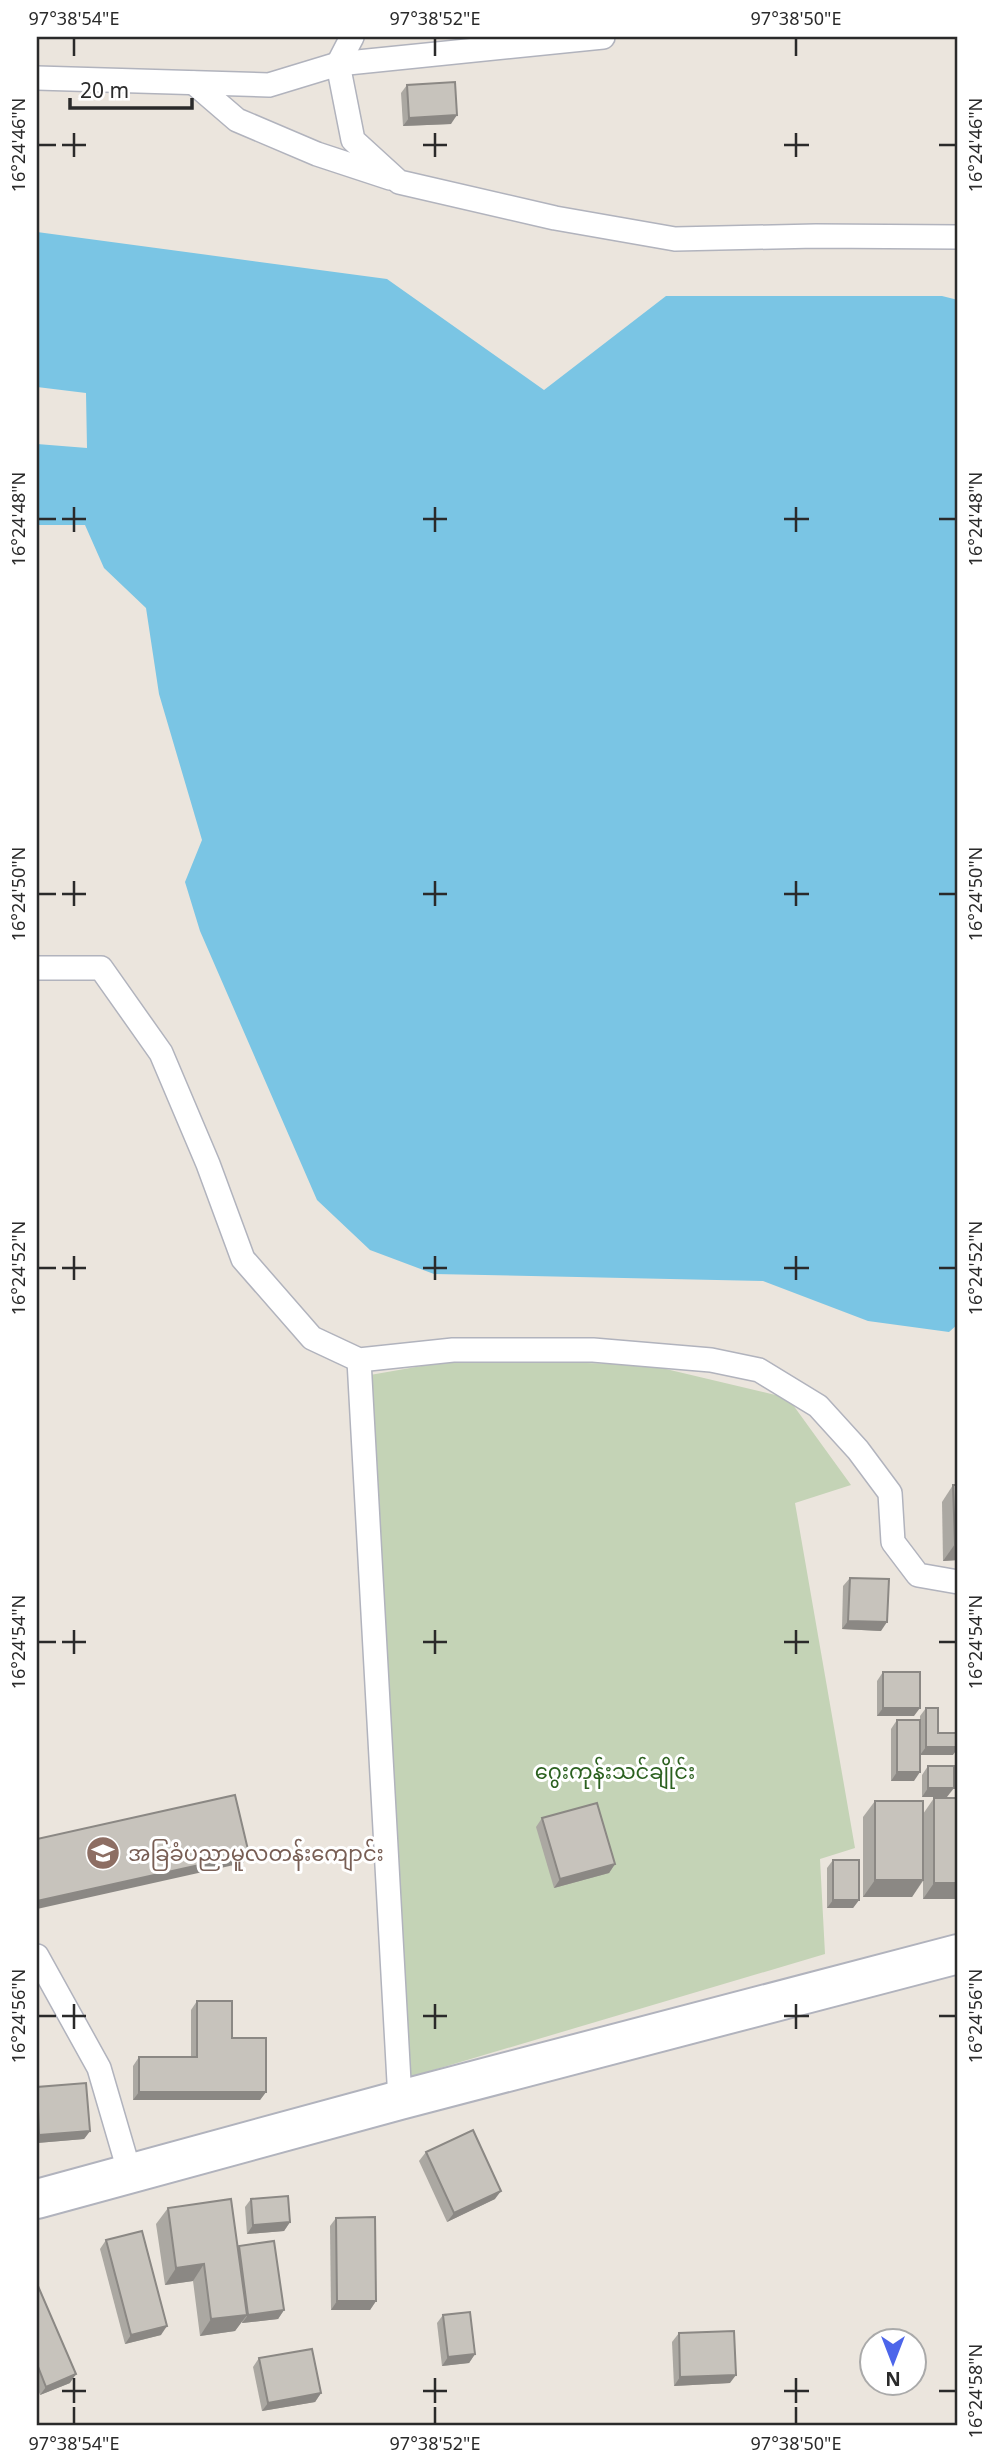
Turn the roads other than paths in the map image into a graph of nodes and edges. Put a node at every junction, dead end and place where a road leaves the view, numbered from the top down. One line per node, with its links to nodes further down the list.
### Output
1 (352, 37): 3 (lane)
2 (603, 37): 3 (lane)
3 (338, 64): 5 (lane); 6 (lane)
4 (37, 78): 5 (lane)
5 (194, 83): 6 (lane)
6 (399, 182): 7 (lane)
7 (958, 237)
8 (37, 968): 9 (lane)
9 (359, 1360): 10 (lane); 13 (lane)
10 (958, 1582)
11 (958, 1954): 13 (street)
12 (37, 1956): 14 (lane)
13 (400, 2100): 14 (street)
14 (130, 2174): 15 (street)
15 (37, 2199)

